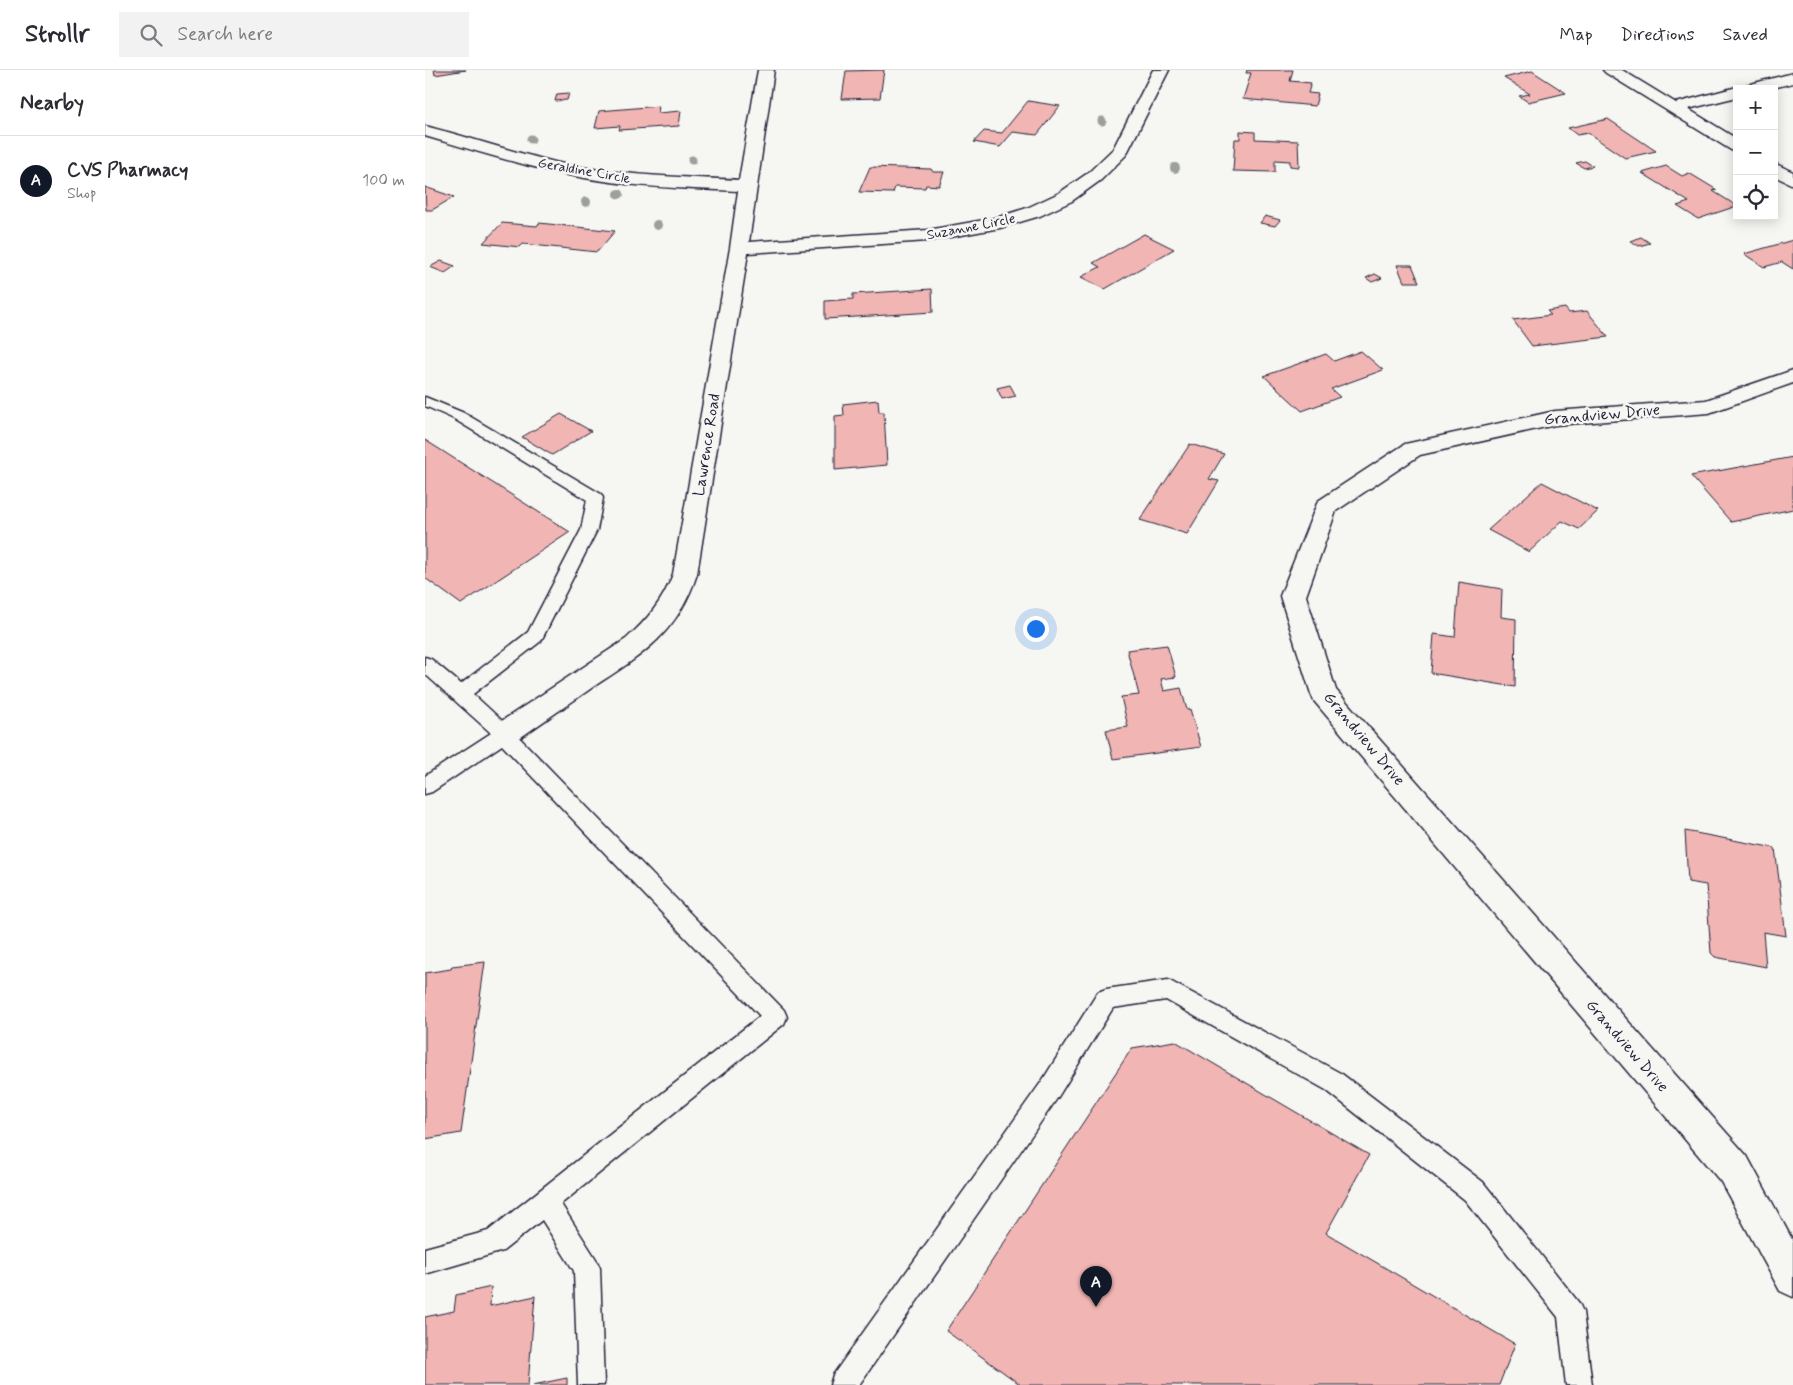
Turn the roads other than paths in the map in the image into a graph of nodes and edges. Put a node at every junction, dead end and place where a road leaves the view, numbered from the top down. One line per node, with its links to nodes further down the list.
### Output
1 (766, 70): 12 (street, Lawrence Road)
2 (1161, 70): 13 (street, Suzanne Circle)
3 (1611, 70): 7 (street)
4 (1793, 78): 5 (street)
5 (1765, 85)
6 (1733, 93): 7 (street)
7 (1673, 108): 9 (street)
8 (425, 130): 12 (street, Geraldine Circle)
9 (1733, 144)
10 (1778, 171): 11 (street)
11 (1793, 180)
12 (747, 186): 13 (street, Lawrence Road)
13 (739, 248): 18 (street, Lawrence Road)
14 (1793, 376): 22 (street, Grandview Drive)
15 (425, 401): 17 (lane)
16 (425, 664): 17 (lane)
17 (461, 694): 18 (lane)
18 (504, 734): 19 (lane); 20 (lane)
19 (425, 786)
20 (545, 1202): 21 (lane); 23 (lane)
21 (425, 1261)
22 (1793, 1278)
23 (591, 1385)
24 (843, 1385): 25 (lane)
25 (1579, 1385)

